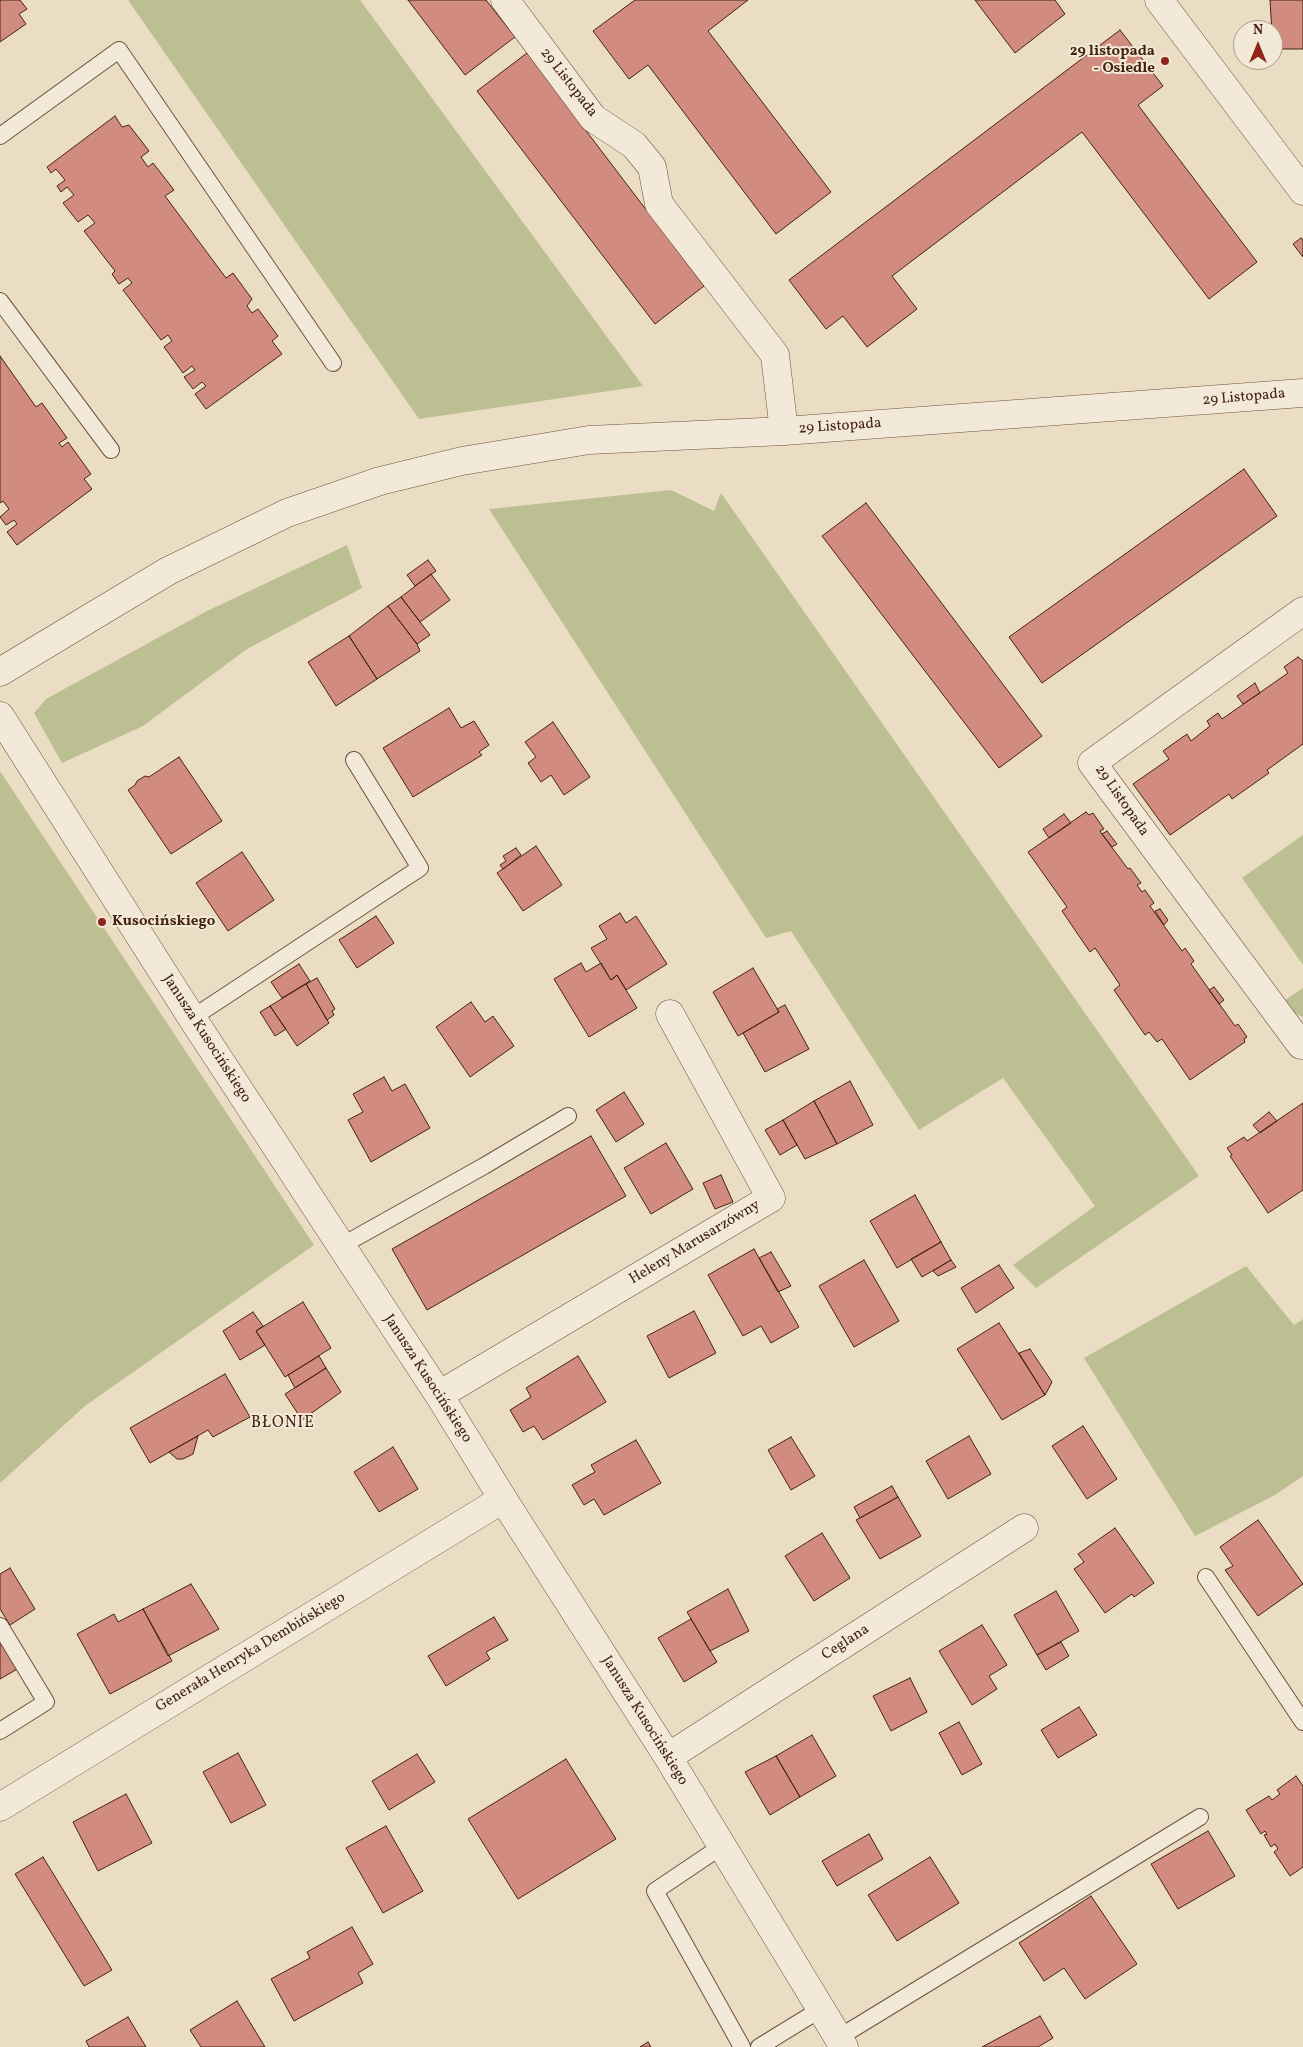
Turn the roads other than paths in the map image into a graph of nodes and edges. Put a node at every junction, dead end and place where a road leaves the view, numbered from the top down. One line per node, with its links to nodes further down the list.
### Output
1 (505, 0): 8 (street, 29 Listopada)
2 (1159, 0): 4 (street)
3 (0, 136): 6 (lane)
4 (1303, 191)
5 (0, 301): 9 (lane)
6 (333, 363)
7 (1303, 393): 8 (street, 29 Listopada)
8 (784, 431): 11 (street)
9 (111, 450)
10 (1303, 611): 16 (street, 29 Listopada)
11 (0, 672)
12 (0, 716): 15 (street, Janusza Kusocińskiego)
13 (354, 760): 15 (lane)
14 (670, 1014): 19 (street, Heleny Marusarzówny)
15 (192, 1018): 18 (street, Janusza Kusocińskiego)
16 (1303, 1044)
17 (568, 1116): 18 (lane)
18 (341, 1246): 19 (street, Janusza Kusocińskiego)
19 (439, 1395): 20 (street, Janusza Kusocińskiego)
20 (503, 1500): 26 (street, Janusza Kusocińskiego); 27 (street, Generała Henryka Dembińskiego)
21 (1024, 1528): 26 (street, Ceglana)
22 (1206, 1577): 24 (lane)
23 (0, 1626): 25 (lane)
24 (1303, 1722)
25 (0, 1731)
26 (668, 1757): 29 (street, Janusza Kusocińskiego)
27 (1, 1804)
28 (1200, 1816): 31 (lane)
29 (722, 1846): 30 (street, Janusza Kusocińskiego); 32 (lane)
30 (821, 2009): 31 (street, Janusza Kusocińskiego); 33 (lane)
31 (841, 2042)
32 (742, 2047)
33 (759, 2047)

